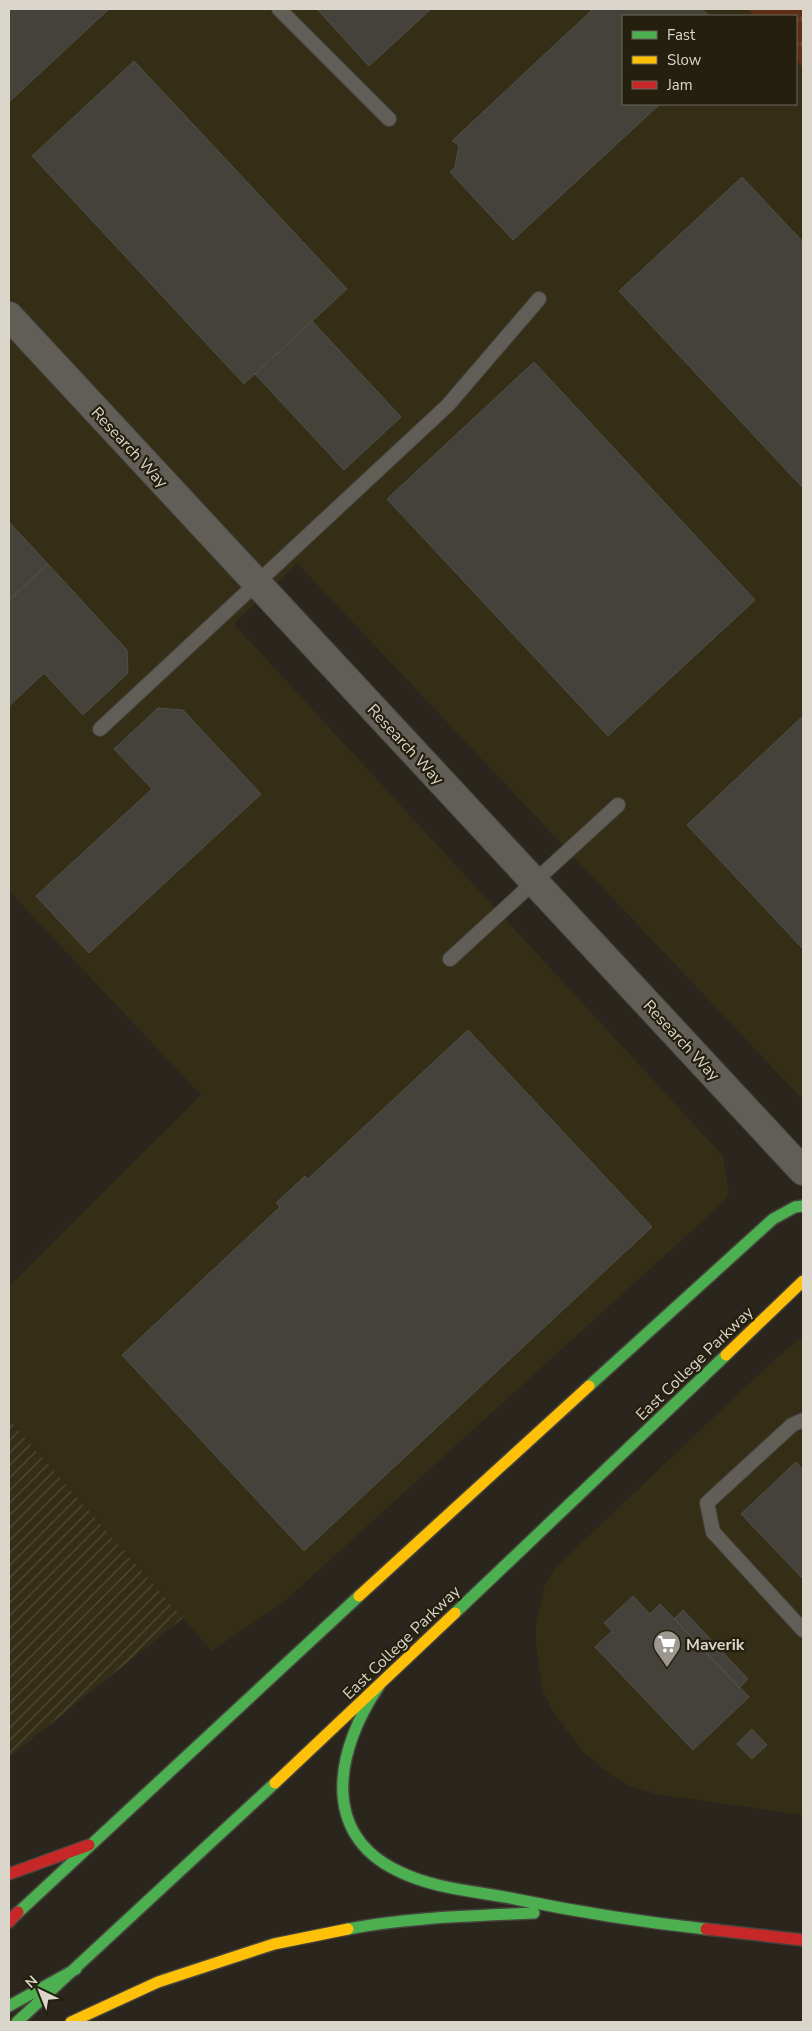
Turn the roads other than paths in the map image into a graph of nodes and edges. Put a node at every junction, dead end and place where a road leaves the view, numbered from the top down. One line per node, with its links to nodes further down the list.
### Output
1 (279, 9): 2 (lane)
2 (389, 119)
3 (539, 299): 5 (lane)
4 (9, 316): 5 (street, Research Way)
5 (257, 583): 6 (lane); 8 (street, Research Way)
6 (100, 729)
7 (618, 805): 8 (lane)
8 (534, 882): 9 (lane); 10 (street, Research Way)
9 (450, 959)
10 (803, 1170)
11 (803, 1206): 16 (main road)
12 (803, 1281): 15 (main road, East College Parkway)
13 (803, 1420): 14 (lane)
14 (803, 1630)
15 (379, 1686): 18 (main road); 21 (main road, East College Parkway)
16 (89, 1845): 17 (main road); 19 (main road)
17 (9, 1874)
18 (593, 1914): 20 (main road); 24 (main road)
19 (9, 1921)
20 (803, 1940)
21 (76, 1969): 22 (main road); 23 (main road, East College Parkway)
22 (9, 2006)
23 (17, 2022)
24 (71, 2022)

